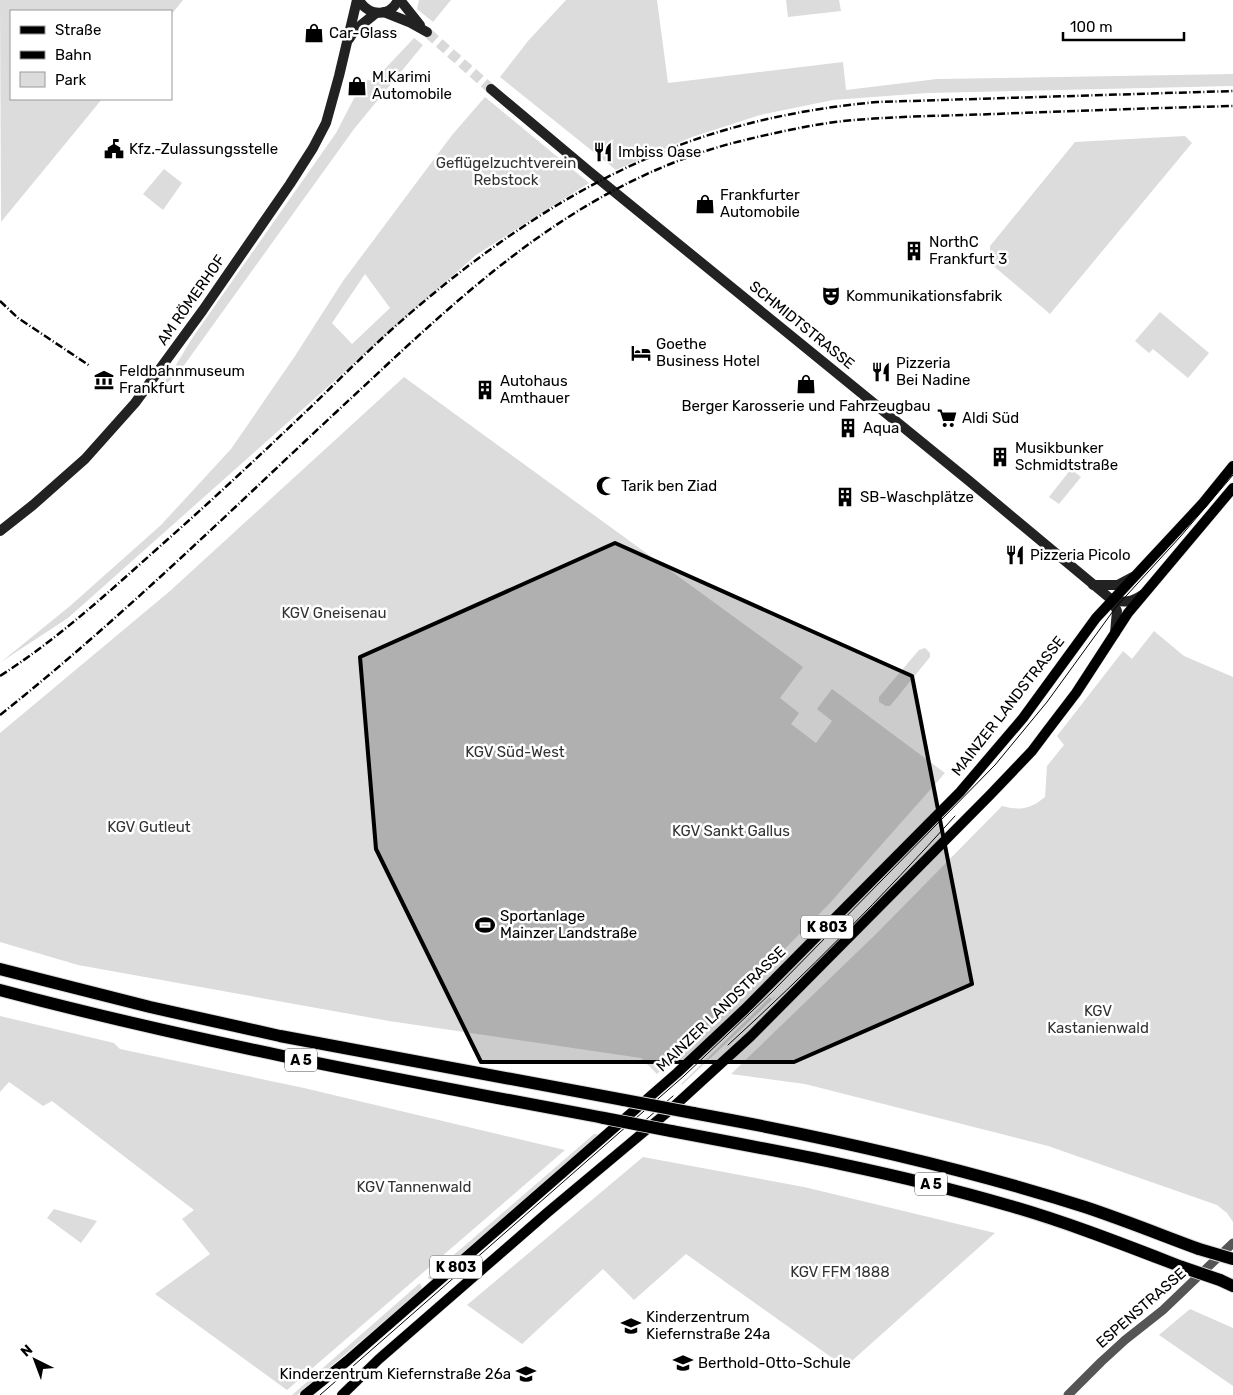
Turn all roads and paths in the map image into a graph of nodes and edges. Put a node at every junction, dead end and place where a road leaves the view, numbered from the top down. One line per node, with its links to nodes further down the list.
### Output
1 (358, 0): 3 (main road); 4 (main road, AM RÖMERHOF)
2 (399, 0): 3 (main road, AM RÖMERHOF); 3 (main road)
3 (380, 12): 4 (main road, AM RÖMERHOF)
4 (346, 44): 8 (main road, AM RÖMERHOF)
5 (491, 89): 10 (main road, SCHMIDTSTRASSE)
6 (1233, 466): 9 (main road, MAINZER LANDSTRASSE)
7 (1233, 488): 11 (main road)
8 (0, 531)
9 (1136, 575): 10 (main road); 12 (main road, MAINZER LANDSTRASSE)
10 (1093, 585): 12 (main road, SCHMIDTSTRASSE)
11 (1146, 592): 12 (main road); 13 (main road)
12 (1112, 600): 13 (main road); 19 (main road, MAINZER LANDSTRASSE / K 803)
13 (1115, 634): 20 (main road, K 803)
14 (0, 969): 17 (highway, A 5, bridge)
15 (0, 990): 18 (highway, A 5, bridge)
16 (1233, 1243): 21 (street, ESPENSTRASSE)
17 (1233, 1259)
18 (1233, 1286)
19 (305, 1395)
20 (342, 1395)
21 (1068, 1395)

